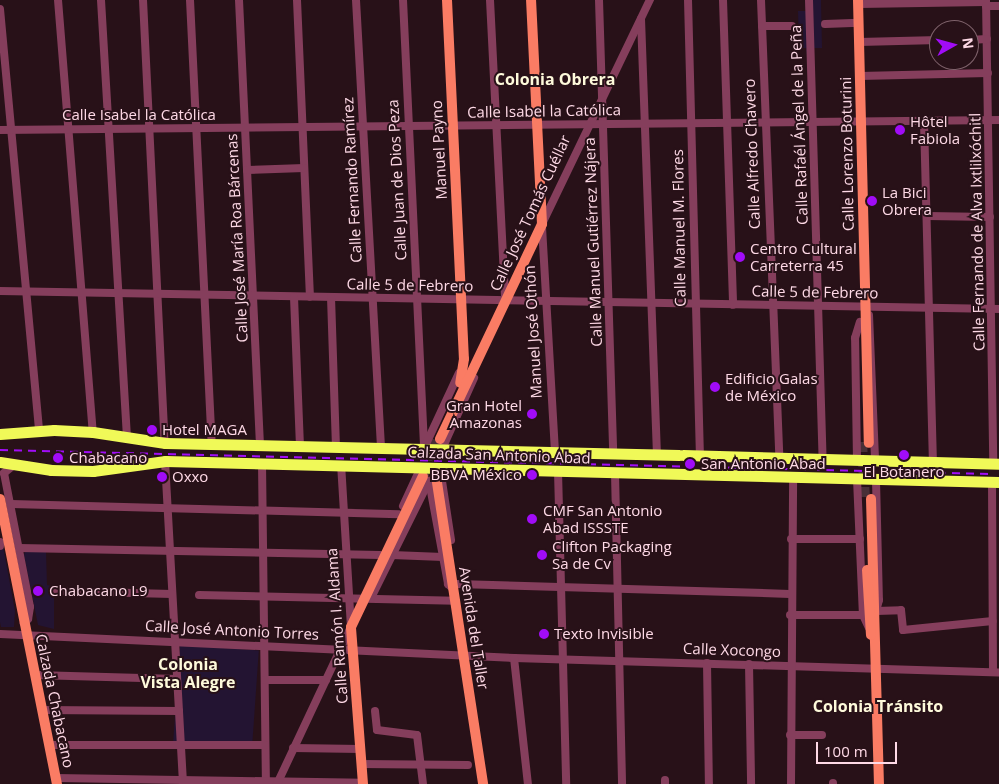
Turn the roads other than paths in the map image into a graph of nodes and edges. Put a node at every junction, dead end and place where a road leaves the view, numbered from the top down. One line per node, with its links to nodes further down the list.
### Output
1 (58, 0): 57 (street)
2 (101, 0): 52 (street)
3 (143, 0): 53 (street)
4 (190, 0): 54 (street)
5 (239, 0): 51 (street, Calle José María Roa Bárcenas)
6 (297, 0): 50 (street)
7 (356, 0): 47 (street, Calle Fernando Ramírez)
8 (403, 0): 48 (street, Calle Juan de Dios Peza)
9 (447, 0): 49 (main road, Manuel Payno)
10 (490, 0): 46 (street)
11 (531, 0): 43 (main road, Manuel José Othón)
12 (599, 0): 33 (street, Calle Manuel Gutiérrez Nájera)
13 (650, 0): 22 (street, Calle José Tomás Cuéllar)
14 (688, 0): 42 (street, Calle Manuel M. Flores)
15 (723, 0): 38 (street)
16 (761, 0): 25 (street, Calle Alfredo Chavero)
17 (809, 0): 40 (street, Calle Rafaél Ángel de la Peña)
18 (858, 2): 19 (street); 23 (main road, Calle Lorenzo Boturini)
19 (986, 2): 20 (street); 28 (street, Calle Fernando de Alva Ixtlilxóchitl)
20 (999, 6)
21 (0, 10): 56 (street)
22 (642, 18): 33 (street, Calle José Tomás Cuéllar); 41 (street)
23 (859, 23): 24 (street); 30 (main road, Calle Lorenzo Boturini)
24 (825, 24)
25 (762, 26): 26 (street); 39 (street, Calle Alfredo Chavero)
26 (792, 26)
27 (979, 39): 28 (street)
28 (987, 39): 31 (street, Calle Fernando de Alva Ixtlilxóchitl)
29 (929, 40): 30 (street)
30 (860, 42): 32 (main road, Calle Lorenzo Boturini)
31 (988, 73): 32 (street); 35 (street, Calle Fernando de Alva Ixtlilxóchitl)
32 (860, 76): 37 (main road, Calle Lorenzo Boturini)
33 (602, 99): 44 (street, Calle José Tomás Cuéllar); 45 (street, Calle Manuel Gutiérrez Nájera)
34 (924, 120): 35 (street, Calle Isabel la Católica); 37 (street, Calle Isabel la Católica); 60 (street)
35 (989, 120): 36 (street, Calle Isabel la Católica); 61 (street, Calle Fernando de Alva Ixtlilxóchitl)
36 (999, 120)
37 (861, 121): 40 (street, Calle Isabel la Católica); 83 (main road, Calle Lorenzo Boturini)
38 (728, 122): 39 (street, Calle Isabel la Católica); 42 (street, Calle Isabel la Católica); 81 (street)
39 (765, 122): 40 (street, Calle Isabel la Católica); 82 (street, Calle Alfredo Chavero)
40 (813, 122): 84 (street, Calle Rafaél Ángel de la Peña)
41 (645, 123): 42 (street, Calle Isabel la Católica); 45 (street, Calle Isabel la Católica); 79 (street)
42 (691, 123): 80 (street, Calle Manuel M. Flores)
43 (538, 124): 44 (street, Calle Isabel la Católica); 46 (street, Calle Isabel la Católica); 62 (main road, Manuel José Othón)
44 (589, 124): 45 (street, Calle Isabel la Católica); 62 (street, Calle José Tomás Cuéllar)
45 (602, 124): 78 (street, Calle Manuel Gutiérrez Nájera)
46 (496, 125): 49 (street, Calle Isabel la Católica); 76 (street)
47 (363, 126): 48 (street, Calle Isabel la Católica); 50 (street, Calle Isabel la Católica); 73 (street, Calle Fernando Ramírez)
48 (408, 126): 49 (street, Calle Isabel la Católica); 74 (street, Calle Juan de Dios Peza)
49 (452, 126): 75 (main road, Manuel Payno)
50 (303, 127): 51 (street, Calle Isabel la Católica); 58 (street)
51 (245, 128): 54 (street, Calle Isabel la Católica); 59 (street, Calle José María Roa Bárcenas)
52 (109, 129): 53 (street, Calle Isabel la Católica); 57 (street, Calle Isabel la Católica); 66 (street)
53 (149, 129): 54 (street, Calle Isabel la Católica); 67 (street)
54 (197, 129): 68 (street)
55 (0, 130): 56 (street, Calle Isabel la Católica)
56 (11, 130): 57 (street, Calle Isabel la Católica); 64 (street)
57 (69, 130): 65 (street)
58 (304, 168): 59 (street); 71 (street)
59 (248, 170): 69 (street, Calle José María Roa Bárcenas)
60 (928, 216): 61 (street); 85 (street)
61 (990, 217): 86 (street, Calle Fernando de Alva Ixtlilxóchitl)
62 (542, 224): 76 (main road, Calle José Tomás Cuéllar); 77 (street, Manuel José Othón)
63 (0, 291): 64 (street, Calle 5 de Febrero)
64 (26, 292): 65 (street, Calle 5 de Febrero); 89 (street)
65 (82, 292): 66 (street, Calle 5 de Febrero); 90 (street)
66 (118, 293): 67 (street, Calle 5 de Febrero); 92 (street)
67 (158, 294): 68 (street, Calle 5 de Febrero); 93 (street)
68 (205, 295): 69 (street, Calle 5 de Febrero); 95 (street)
69 (253, 296): 70 (street, Calle 5 de Febrero); 96 (street, Calle José María Roa Bárcenas)
70 (294, 296): 71 (street, Calle 5 de Febrero); 97 (street)
71 (310, 297): 72 (street, Calle 5 de Febrero)
72 (331, 297): 73 (street, Calle 5 de Febrero); 98 (street)
73 (373, 298): 74 (street, Calle 5 de Febrero); 99 (street, Calle Fernando Ramírez)
74 (416, 299): 75 (street, Calle 5 de Febrero); 100 (street, Calle Juan de Dios Peza)
75 (460, 300): 76 (street, Calle 5 de Febrero); 88 (main road)
76 (505, 300): 77 (street, Calle 5 de Febrero); 94 (main road, Calle José Tomás Cuéllar)
77 (547, 301): 78 (street, Calle 5 de Febrero); 101 (street, Manuel José Othón)
78 (608, 302): 79 (street, Calle 5 de Febrero); 102 (street, Calle Manuel Gutiérrez Nájera)
79 (652, 303): 80 (street, Calle 5 de Febrero); 103 (street)
80 (695, 304): 81 (street, Calle 5 de Febrero); 104 (street, Calle Manuel M. Flores)
81 (733, 305): 82 (street, Calle 5 de Febrero)
82 (771, 306): 84 (street, Calle 5 de Febrero); 105 (street, Calle Alfredo Chavero)
83 (865, 306): 84 (street, Calle 5 de Febrero); 85 (street, Calle 5 de Febrero); 87 (main road, Calle Lorenzo Boturini); 87 (main road, Calle Lorenzo Boturini); 108 (street, Calle Lorenzo Boturini)
84 (819, 307): 106 (street, Calle Rafaél Ángel de la Peña)
85 (929, 309): 86 (street, Calle 5 de Febrero); 111 (street)
86 (995, 310): 113 (street, Calle Fernando de Alva Ixtlilxóchitl)
87 (860, 322): 107 (street, Calle Lorenzo Boturini)
88 (462, 324): 94 (main road); 100 (street)
89 (39, 430): 90 (highway, Calzada San Antonio Abad); 91 (highway, Calzada San Antonio Abad)
90 (93, 432): 92 (highway, Calzada San Antonio Abad)
91 (0, 434)
92 (127, 438): 93 (highway, Calzada San Antonio Abad)
93 (165, 443): 95 (highway, Calzada San Antonio Abad)
94 (438, 443): 100 (highway, Calzada San Antonio Abad); 101 (highway, Calzada San Antonio Abad)
95 (212, 444): 96 (highway, Calzada San Antonio Abad)
96 (260, 445): 97 (highway, Calzada San Antonio Abad)
97 (300, 446): 98 (highway, Calzada San Antonio Abad)
98 (336, 447): 99 (highway, Calzada San Antonio Abad)
99 (381, 448): 100 (highway, Calzada San Antonio Abad)
100 (424, 449)
101 (555, 452): 102 (highway, Calzada San Antonio Abad)
102 (612, 454): 103 (highway, Calzada San Antonio Abad)
103 (657, 455): 104 (highway, Calzada San Antonio Abad)
104 (700, 456): 105 (highway, Calzada San Antonio Abad)
105 (779, 458): 106 (highway, Calzada San Antonio Abad)
106 (824, 459): 107 (highway, Calzada San Antonio Abad)
107 (857, 460): 108 (highway, Calzada San Antonio Abad)
108 (876, 460): 111 (highway, Calzada San Antonio Abad)
109 (165, 461): 112 (highway, Calzada San Antonio Abad); 114 (highway, Calzada San Antonio Abad); 126 (street)
110 (0, 462): 114 (highway, Calzada San Antonio Abad)
111 (933, 462): 113 (highway, Calzada San Antonio Abad)
112 (262, 463): 115 (highway, Calzada San Antonio Abad); 127 (street)
113 (996, 463)
114 (17, 464): 125 (street, Calzada Chabacano)
115 (341, 465): 117 (highway, Calzada San Antonio Abad); 128 (street, Calle Ramón I. Aldama)
116 (558, 471): 118 (highway, Calzada San Antonio Abad); 119 (highway, Calzada San Antonio Abad); 140 (street)
117 (422, 472): 118 (highway, Calzada San Antonio Abad); 129 (street); 148 (main road)
118 (438, 472): 139 (main road, Avenida del Taller)
119 (615, 473): 120 (highway, Calzada San Antonio Abad); 141 (street)
120 (792, 478): 121 (highway, Calzada San Antonio Abad); 130 (street)
121 (857, 479): 122 (highway, Calzada San Antonio Abad); 131 (street)
122 (876, 480): 123 (highway, Calzada San Antonio Abad); 151 (street)
123 (996, 482): 150 (street)
124 (0, 499): 154 (main road, Calzada Chabacano)
125 (11, 504): 126 (street); 132 (street, Calzada Chabacano)
126 (167, 509): 127 (street); 133 (street)
127 (263, 511): 128 (street); 134 (street)
128 (344, 513): 129 (street); 135 (street, Calle Ramón I. Aldama)
129 (400, 514): 136 (street)
130 (791, 539): 131 (street); 144 (street)
131 (860, 540): 153 (street)
132 (19, 548): 133 (street); 154 (street, Calzada Chabacano)
133 (170, 551): 134 (street); 143 (street)
134 (263, 553): 135 (street); 146 (street)
135 (347, 554): 136 (street); 147 (street, Calle Ramón I. Aldama)
136 (380, 555): 148 (street)
137 (392, 555): 138 (street); 138 (street); 148 (street)
138 (443, 557): 139 (street)
139 (455, 587): 140 (street); 149 (main road, Avenida del Taller)
140 (561, 589): 141 (street); 167 (street)
141 (618, 590): 144 (street); 168 (street)
142 (55, 591): 143 (street)
143 (172, 594): 160 (street)
144 (790, 594): 152 (street)
145 (199, 595): 146 (street)
146 (264, 596): 147 (street); 162 (street)
147 (349, 597): 148 (street); 156 (street, Calle Ramón I. Aldama)
148 (366, 598): 149 (street); 156 (main road)
149 (455, 601): 165 (main road, Avenida del Taller)
150 (996, 602): 155 (street)
151 (876, 611): 155 (street); 157 (main road); 161 (main road)
152 (790, 615): 153 (street); 171 (street)
153 (863, 615): 157 (street)
154 (23, 618): 159 (main road, Calzada Chabacano)
155 (993, 621): 173 (street)
156 (352, 627): 163 (street); 164 (main road, Calle Ramón I. Aldama)
157 (869, 628): 161 (main road)
158 (0, 634): 159 (street, Calle José Antonio Torres)
159 (26, 634): 160 (street, Calle José Antonio Torres); 174 (main road, Calzada Chabacano)
160 (175, 641): 162 (street, Calle José Antonio Torres); 175 (street)
161 (874, 643): 172 (main road)
162 (264, 645): 163 (street, Calle José Antonio Torres); 176 (street)
163 (340, 650): 164 (street, Calle José Antonio Torres); 177 (street)
164 (353, 650): 165 (street, Calle José Antonio Torres); 187 (main road, Calle Ramón I. Aldama)
165 (464, 656): 166 (street, Calle Xocongo); 197 (main road, Avenida del Taller)
166 (514, 658): 167 (street, Calle Xocongo); 198 (street)
167 (563, 659): 168 (street, Calle Xocongo); 199 (street)
168 (620, 661): 169 (street, Calle Xocongo); 200 (street)
169 (707, 663): 170 (street, Calle Xocongo); 201 (street)
170 (749, 664): 171 (street, Calle Xocongo); 202 (street)
171 (790, 666): 172 (street, Calle Xocongo); 181 (street)
172 (876, 668): 173 (street, Calle Xocongo); 204 (main road)
173 (996, 672)
174 (35, 675): 175 (street); 178 (main road, Calzada Chabacano)
175 (177, 678): 179 (street)
176 (265, 680): 177 (street); 184 (street)
177 (326, 680): 186 (street)
178 (42, 710): 179 (street); 183 (main road, Calzada Chabacano)
179 (179, 710): 185 (street)
180 (375, 711): 189 (street)
181 (790, 735): 182 (street); 203 (street)
182 (822, 735)
183 (49, 745): 185 (street); 191 (main road, Calzada Chabacano)
184 (265, 745): 185 (street); 193 (street)
185 (181, 746): 192 (street)
186 (293, 748): 187 (street); 194 (street)
187 (361, 749): 188 (main road, Calle Ramón I. Aldama)
188 (361, 764): 189 (street); 195 (main road, Calle Ramón I. Aldama)
189 (422, 764): 190 (street); 196 (street)
190 (468, 765)
191 (57, 781): 192 (street)
192 (183, 782): 193 (street)
193 (266, 783): 194 (street)
194 (278, 783): 195 (street)
195 (363, 783)
196 (423, 784)
197 (483, 784)
198 (528, 784)
199 (566, 784)
200 (622, 784)
201 (709, 784)
202 (751, 784)
203 (791, 784)
204 (879, 784)

